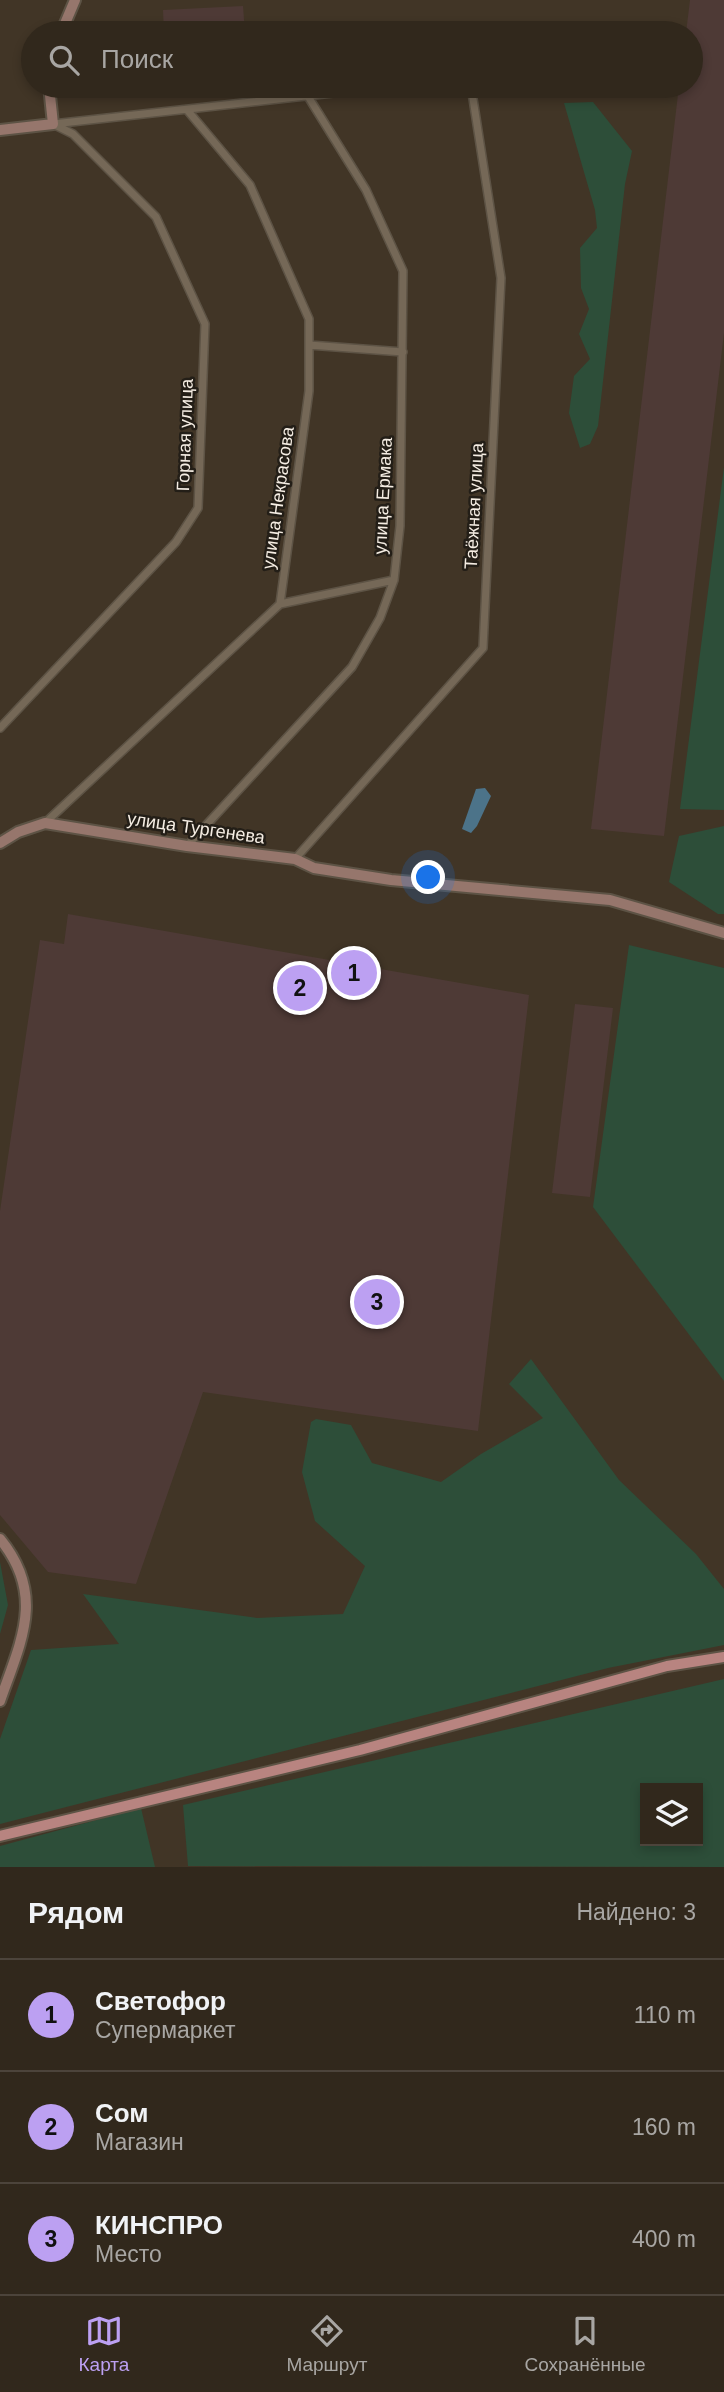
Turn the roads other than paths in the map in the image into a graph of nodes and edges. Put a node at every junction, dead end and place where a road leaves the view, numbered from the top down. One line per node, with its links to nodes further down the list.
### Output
1 (75, 0): 2 (street)
2 (66, 21)
3 (50, 98): 7 (street)
4 (309, 98): 6 (street); 10 (street, улица Ермака)
5 (473, 98): 17 (street, Таёжная улица)
6 (188, 111): 7 (street); 9 (street, улица Некрасова)
7 (52, 124): 8 (street); 13 (street, Горная улица)
8 (0, 130)
9 (309, 345): 10 (street); 12 (street, улица Некрасова)
10 (403, 352): 11 (street, улица Ермака)
11 (394, 580): 12 (street); 16 (street, улица Ермака)
12 (280, 604): 14 (street)
13 (0, 728)
14 (45, 823): 15 (street); 16 (street, улица Тургенева)
15 (0, 844)
16 (187, 846): 17 (street, улица Тургенева)
17 (295, 859): 18 (street, улица Тургенева)
18 (724, 933)
19 (0, 1539): 21 (street)
20 (724, 1657): 22 (main road)
21 (0, 1701)
22 (0, 1836)

